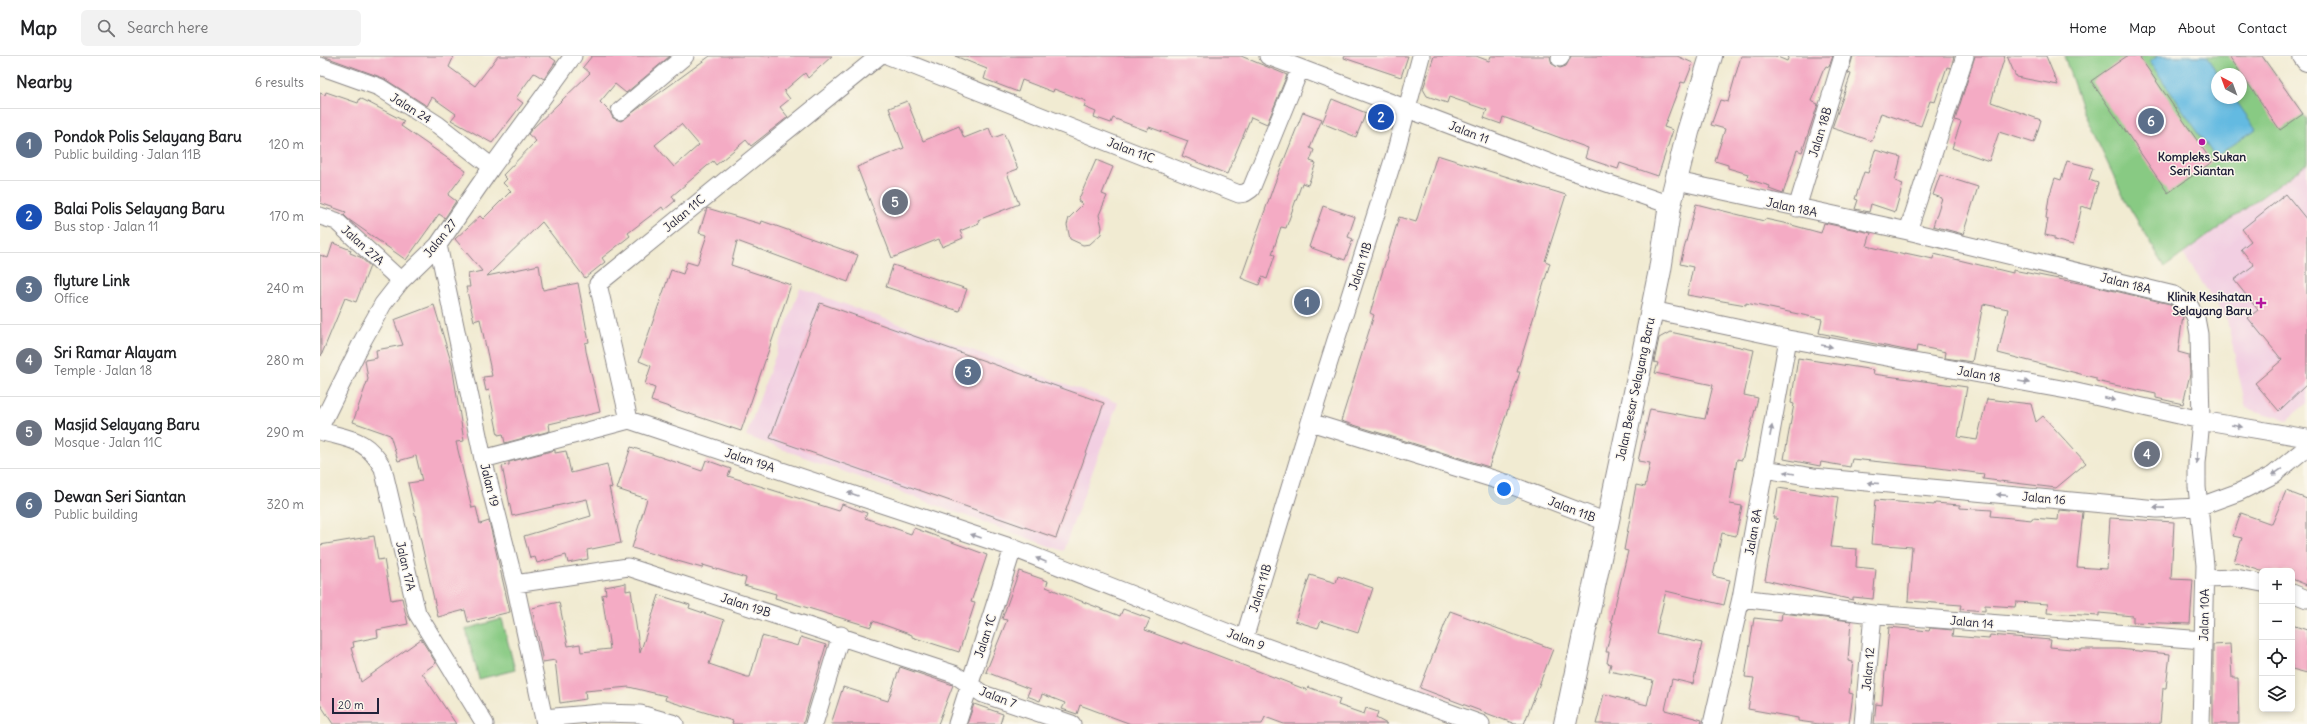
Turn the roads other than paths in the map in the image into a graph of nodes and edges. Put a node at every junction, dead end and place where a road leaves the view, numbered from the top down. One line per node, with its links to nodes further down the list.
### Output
1 (573, 56): 16 (street, Jalan 27)
2 (685, 56): 15 (street)
3 (879, 56): 26 (street, Jalan 11C)
4 (889, 56): 13 (street, Jalan 11C)
5 (1268, 56): 13 (street, Jalan 11)
6 (1421, 56): 14 (street, Jalan 11B)
7 (1711, 56): 17 (street, Jalan Besar Selayang Baru)
8 (1843, 56): 19 (street, Jalan 18B)
9 (1965, 56): 21 (street)
10 (2304, 56): 11 (street)
11 (2307, 60)
12 (323, 63): 16 (street, Jalan 24)
13 (1300, 68): 14 (street, Jalan 11)
14 (1408, 109): 18 (street, Jalan 11); 28 (street, Jalan 11B)
15 (620, 111)
16 (492, 167): 22 (street, Jalan 27)
17 (1677, 181): 18 (street, Jalan Besar Selayang Baru); 19 (street, Jalan 18A)
18 (1670, 205): 24 (street, Jalan Besar Selayang Baru)
19 (1797, 208): 21 (street, Jalan 18A)
20 (320, 216): 23 (street, Jalan 27A)
21 (1908, 231): 27 (street, Jalan 18A)
22 (438, 245): 23 (street, Jalan 27); 33 (street, Jalan 19)
23 (401, 281): 29 (street, Jalan 27)
24 (1652, 310): 25 (street, Jalan 18); 36 (street, Jalan Besar Selayang Baru)
25 (1788, 340): 27 (street, Jalan 18, one-way to 27); 34 (street, Jalan 8A, one-way to 25)
26 (628, 420): 33 (street); 37 (street, Jalan 19A, one-way to 26)
27 (2201, 420): 31 (street, Jalan 18, one-way to 31); 35 (street, Jalan 18A, one-way to 35)
28 (1310, 422): 36 (street, Jalan 11B); 46 (street, Jalan 11B)
29 (320, 427)
30 (320, 431): 50 (street, Jalan 17A)
31 (2307, 438)
32 (2307, 447): 35 (street, Jalan 16, one-way to 35)
33 (483, 459): 40 (street, Jalan 19)
34 (1764, 469): 35 (street, Jalan 16, one-way to 34); 42 (street, Jalan 8A)
35 (2198, 507): 38 (street, Jalan 10A)
36 (1606, 522): 56 (street, Jalan Besar Selayang Baru)
37 (1013, 548): 46 (street, Jalan 9, one-way to 37); 48 (street, Jalan 1C)
38 (2205, 579): 39 (street); 47 (street, Jalan 10A)
39 (2259, 582)
40 (515, 584): 45 (street, Jalan 19B); 49 (street, Jalan 19)
41 (2295, 594): 43 (street)
42 (1741, 598): 44 (street, Jalan 14); 57 (street, Jalan 8A)
43 (2307, 599)
44 (1873, 614): 47 (street, Jalan 14); 58 (street, Jalan 12)
45 (841, 636): 48 (street, Jalan 19B); 52 (street)
46 (1244, 639): 55 (street, Jalan 9)
47 (2203, 640): 59 (street, Jalan 10A)
48 (969, 685): 53 (street, Jalan 1C); 54 (street, Jalan 7)
49 (545, 721): 51 (street)
50 (485, 724)
51 (675, 724)
52 (814, 724)
53 (957, 724)
54 (1072, 724)
55 (1481, 724)
56 (1565, 724)
57 (1712, 724)
58 (1863, 724)
59 (2201, 724)

